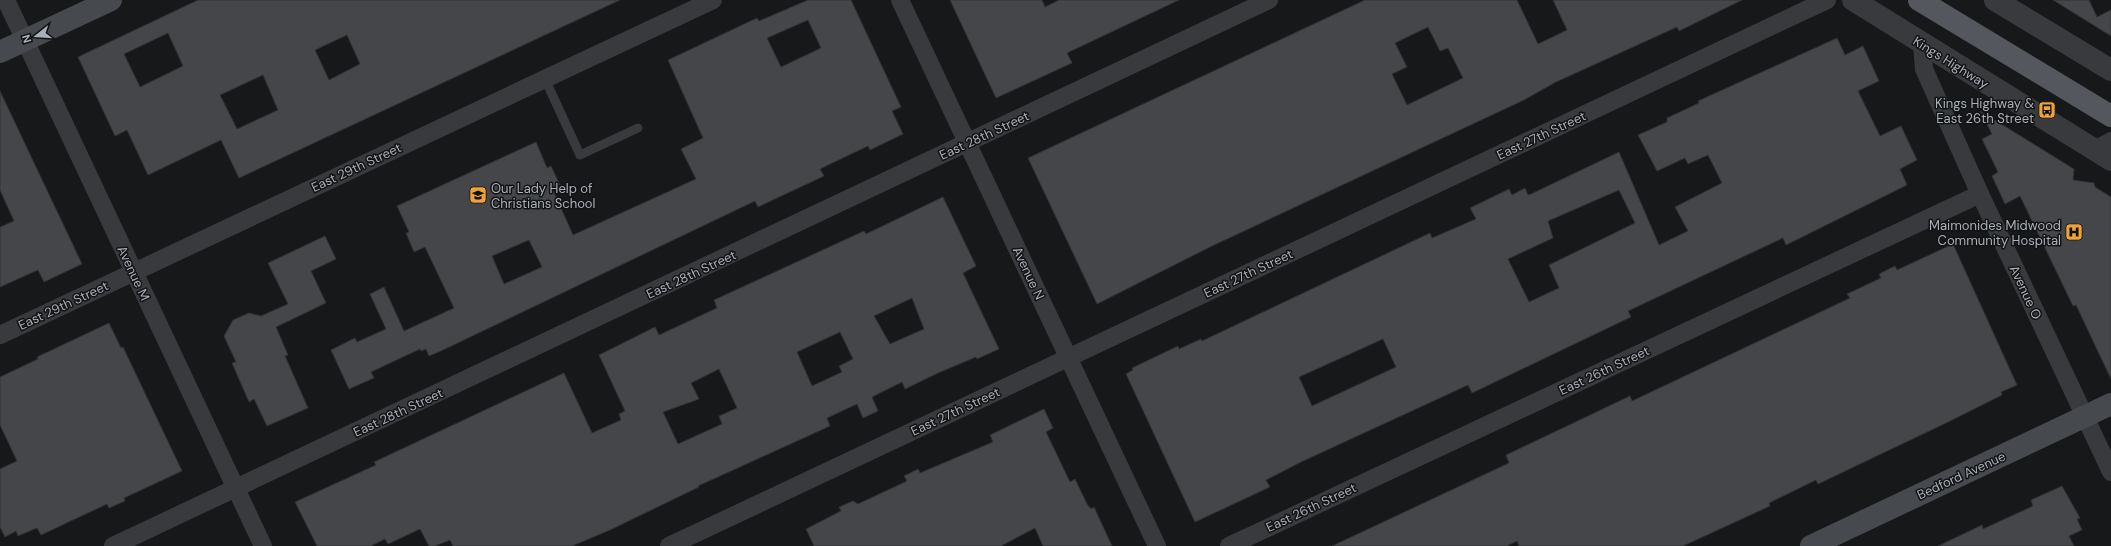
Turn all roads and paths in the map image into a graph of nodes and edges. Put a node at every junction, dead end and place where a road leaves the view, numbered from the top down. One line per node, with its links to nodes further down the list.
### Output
1 (6, 0): 10 (street, Avenue M)
2 (111, 0): 10 (main road)
3 (713, 0): 14 (street, East 29th Street)
4 (900, 0): 17 (street, Avenue N)
5 (1269, 0): 17 (street, East 28th Street)
6 (1827, 0): 22 (street, East 27th Street)
7 (1853, 0): 11 (street, Kings Highway)
8 (1919, 0): 15 (main road)
9 (1995, 0): 13 (street)
10 (25, 40): 12 (main road); 20 (street, Avenue M)
11 (1922, 44): 18 (street, Kings Highway); 19 (street, Avenue O)
12 (0, 52)
13 (2111, 70)
14 (545, 79): 16 (lane); 20 (street, East 29th Street)
15 (2111, 116)
16 (638, 128)
17 (968, 143): 22 (street, Avenue N); 26 (street, East 28th Street)
18 (2106, 151)
19 (1980, 194): 24 (street, Avenue O); 31 (street, East 26th Street)
20 (134, 272): 21 (street, East 29th Street); 26 (street, Avenue M)
21 (0, 335)
22 (1068, 358): 29 (street, East 27th Street); 30 (street, Avenue N)
23 (2111, 404): 24 (main road, Bedford Avenue)
24 (2085, 416): 25 (street, Avenue O); 32 (main road, Bedford Avenue)
25 (2111, 472)
26 (236, 488): 27 (street, East 28th Street); 28 (street, Avenue M)
27 (113, 546)
28 (263, 546)
29 (669, 546)
30 (1156, 546)
31 (1229, 546)
32 (1811, 546)

